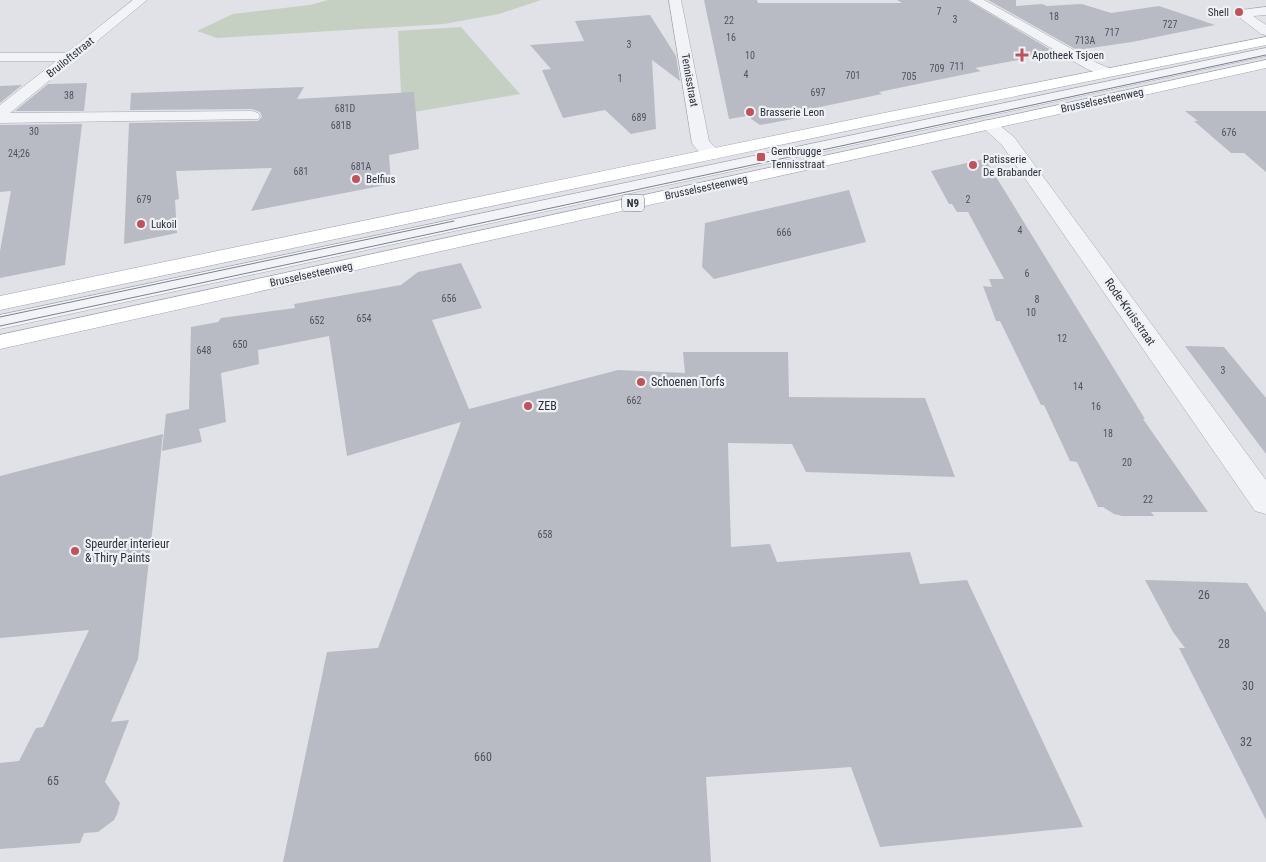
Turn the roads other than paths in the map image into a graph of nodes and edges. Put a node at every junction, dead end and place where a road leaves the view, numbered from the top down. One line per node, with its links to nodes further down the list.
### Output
1 (141, 0): 8 (street, Bruiloftstraat)
2 (675, 0): 18 (street, Tennisstraat)
3 (975, 0): 11 (street)
4 (1266, 11): 5 (street)
5 (1266, 31)
6 (1266, 41): 11 (main road, Brusselsesteenweg)
7 (1266, 52): 20 (street)
8 (70, 57): 9 (street); 12 (street, Bruiloftstraat)
9 (0, 58)
10 (1266, 64): 17 (main road, Brusselsesteenweg / N9)
11 (1109, 73): 18 (main road, Brusselsesteenweg)
12 (27, 92): 13 (street); 14 (street, Bruiloftstraat)
13 (0, 95)
14 (0, 113)
15 (252, 116): 16 (street)
16 (0, 118)
17 (988, 125): 21 (main road, Brusselsesteenweg / N9); 22 (street, Rode-Kruisstraat)
18 (713, 154): 19 (main road, Brusselsesteenweg)
19 (0, 302)
20 (0, 322)
21 (0, 342)
22 (1266, 503)

